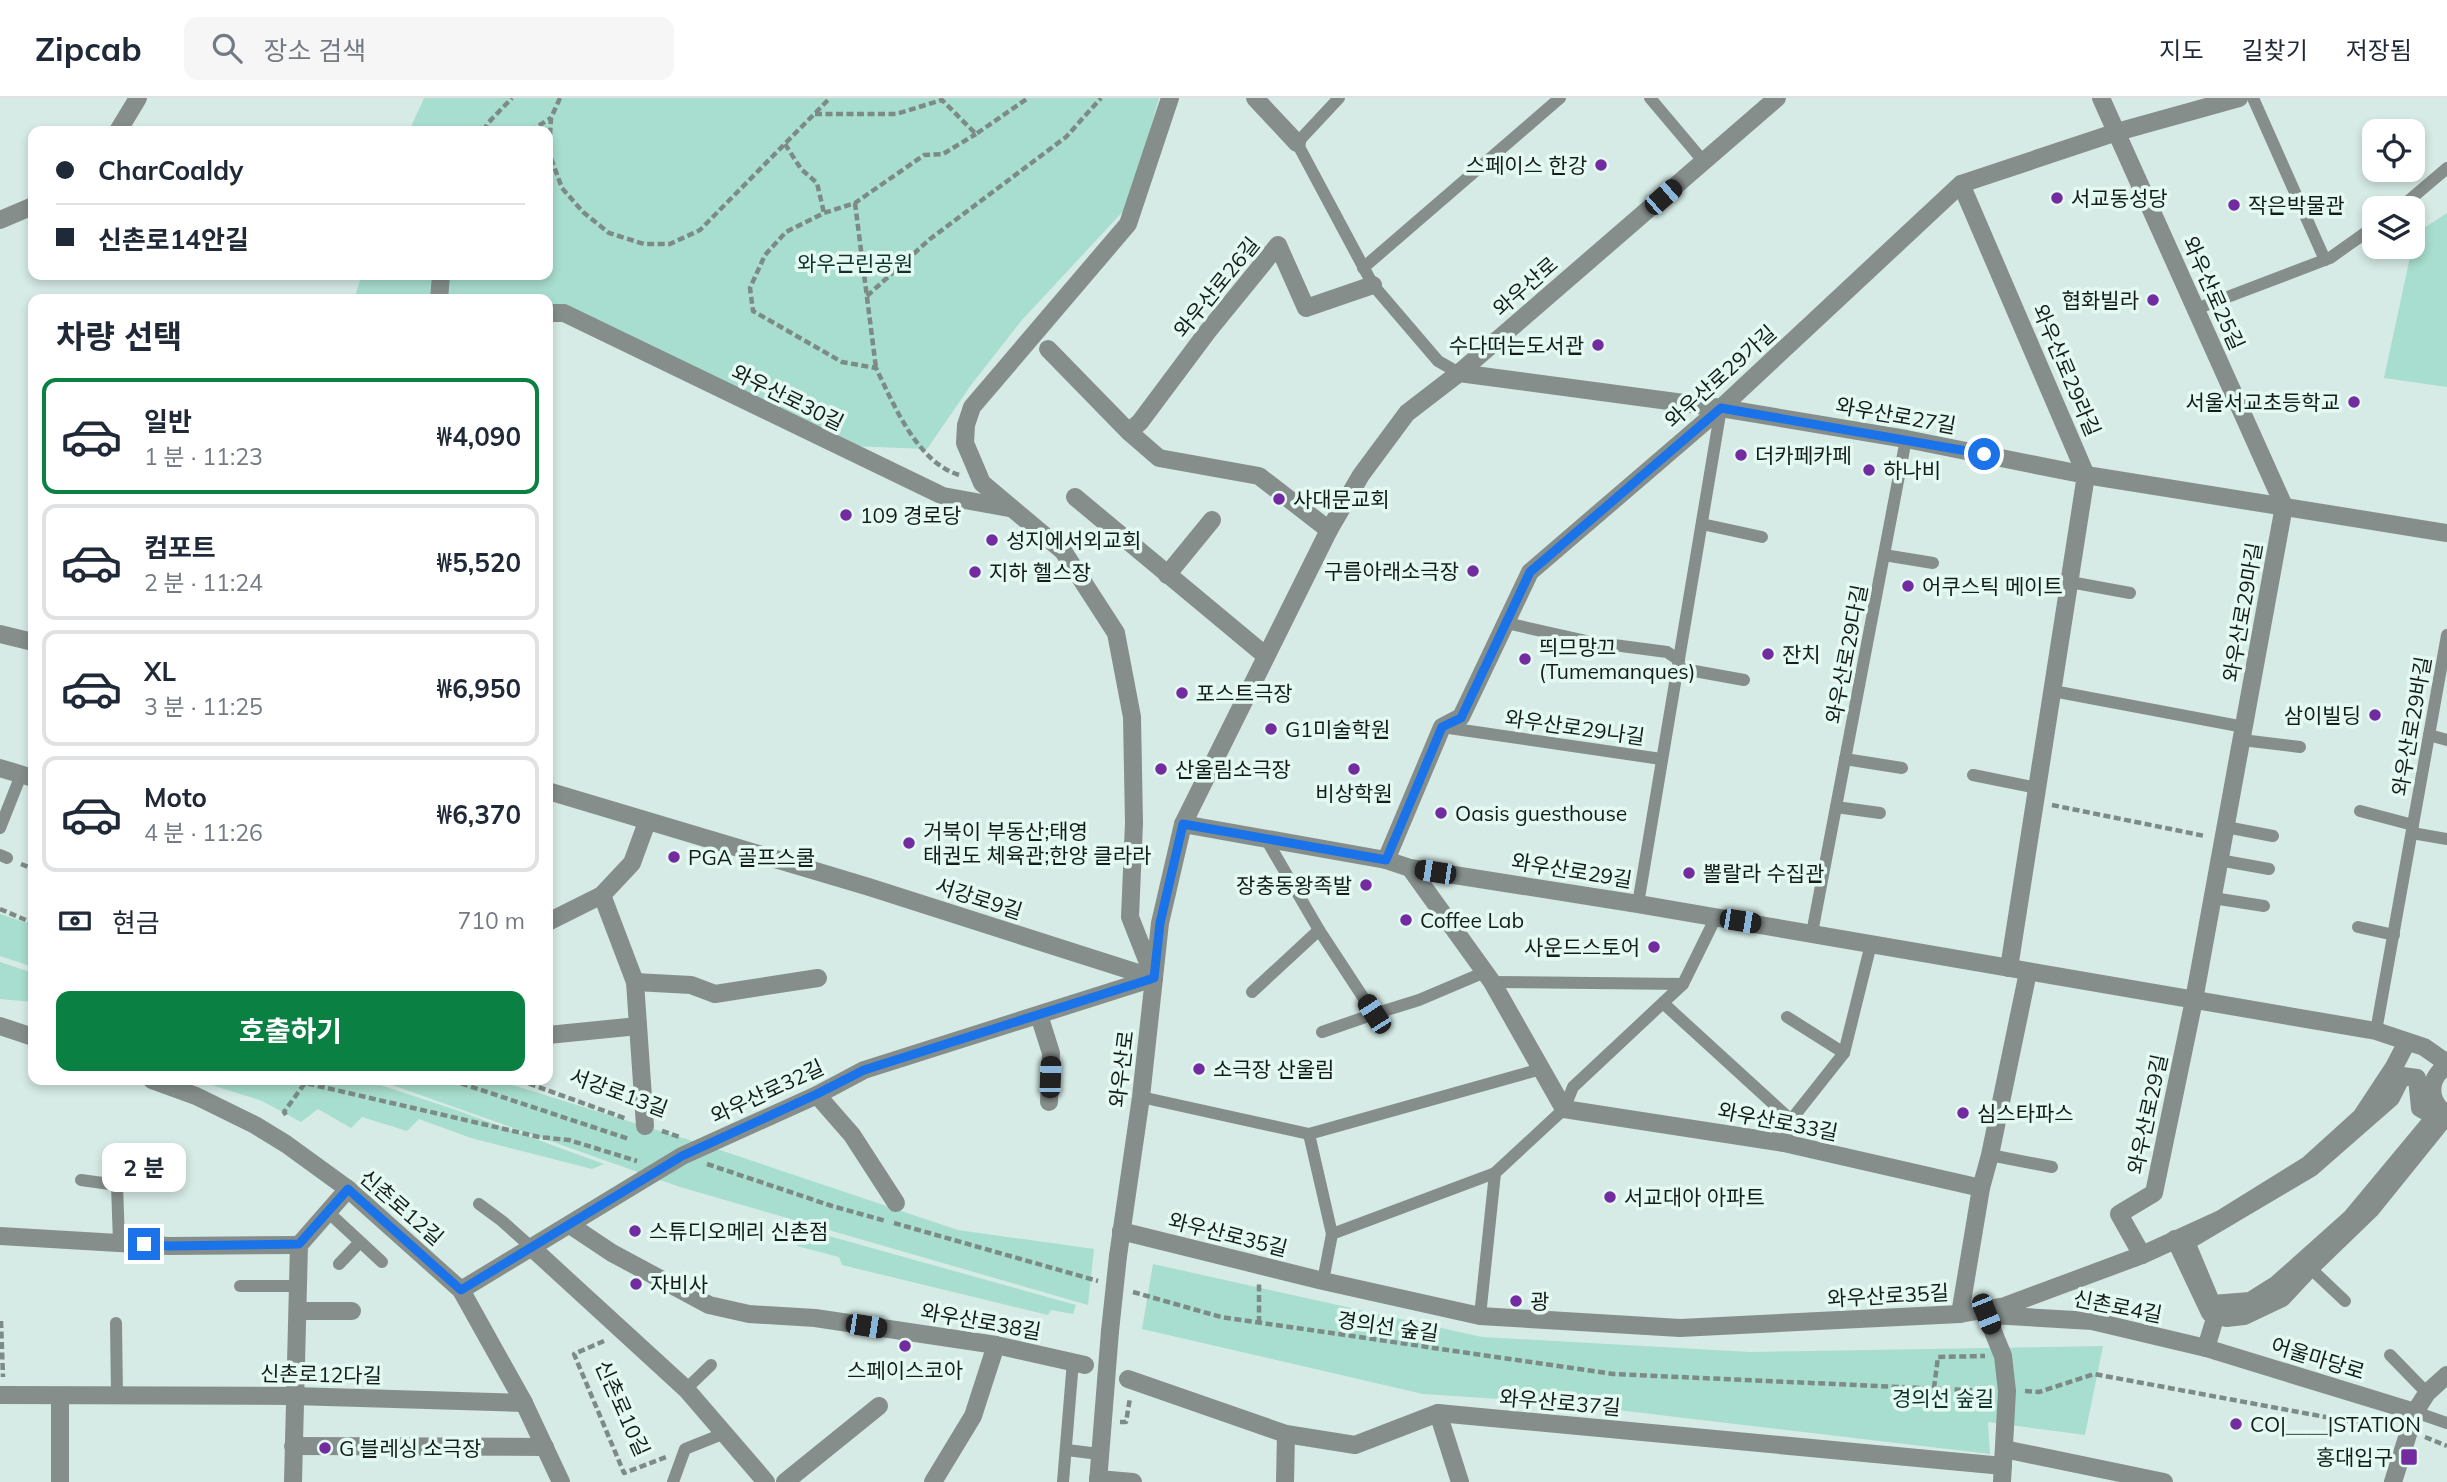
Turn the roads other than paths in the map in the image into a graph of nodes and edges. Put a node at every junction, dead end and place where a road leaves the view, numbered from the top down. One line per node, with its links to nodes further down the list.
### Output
1 (138, 98): 11 (street)
2 (1255, 98): 13 (street)
3 (1339, 98): 13 (lane)
4 (1560, 98): 22 (lane)
5 (1650, 98): 14 (lane)
6 (1777, 98): 14 (street, 와우산로)
7 (2101, 98): 12 (street, 와우산로25길)
8 (2239, 98): 12 (street, 와우산로29가길)
9 (2253, 98): 21 (lane)
10 (1171, 100): 34 (street, 와우산로30길)
11 (121, 126)
12 (2117, 132): 16 (street, 와우산로29가길); 24 (street, 와우산로25길)
13 (1297, 143): 22 (lane)
14 (1704, 162): 27 (street, 와우산로)
15 (2447, 168): 17 (lane)
16 (1961, 184): 28 (street, 와우산로29가길); 31 (street, 와우산로29라길)
17 (2414, 196)
18 (28, 208): 19 (street)
19 (0, 220)
20 (2362, 235): 21 (lane)
21 (2325, 260): 24 (lane)
22 (1363, 268): 23 (lane)
23 (1373, 285): 27 (lane); 29 (street, 와우산로26길)
24 (2196, 309): 33 (street, 와우산로25길)
25 (553, 313): 34 (street, 와우산로30길)
26 (1048, 349): 29 (street)
27 (1459, 373): 28 (street, 와우산로27길); 37 (street, 와우산로)
28 (1721, 408): 30 (street, 와우산로27길); 36 (lane, 와우산로29나길); 45 (street, 와우산로29가길)
29 (1129, 432): 37 (street)
30 (1906, 439): 31 (street, 와우산로27길); 40 (lane, 와우산로29다길)
31 (2086, 475): 33 (street, 와우산로27길); 43 (street)
32 (1075, 497): 42 (street)
33 (2284, 506): 38 (street, 와우산로27길); 54 (street, 와우산로29마길)
34 (1013, 509): 96 (street, 와우산로30길)
35 (1212, 520): 42 (street)
36 (1702, 524): 39 (lane); 50 (lane, 와우산로29나길)
37 (1329, 530): 49 (street, 와우산로)
38 (2447, 533)
39 (1762, 537)
40 (1884, 555): 41 (lane); 59 (lane, 와우산로29다길)
41 (1933, 563)
42 (1167, 575): 49 (street)
43 (2070, 582): 44 (lane); 52 (street)
44 (2130, 593)
45 (1506, 623): 50 (lane); 53 (street, 와우산로29가길)
46 (0, 634): 48 (street)
47 (2447, 635): 55 (lane, 와우산로29바길)
48 (28, 641)
49 (1266, 656): 70 (street, 와우산로)
50 (1678, 664): 51 (lane); 58 (lane, 와우산로29나길)
51 (1744, 680)
52 (2053, 691): 54 (lane); 65 (street)
53 (1442, 727): 58 (lane, 와우산로29나길); 77 (street, 와우산로29가길)
54 (2243, 733): 57 (lane); 73 (street, 와우산로29마길)
55 (2429, 735): 56 (lane); 72 (lane, 와우산로29바길)
56 (2447, 740)
57 (2300, 747)
58 (1661, 759): 83 (lane, 와우산로29나길)
59 (1845, 759): 61 (lane); 66 (lane, 와우산로29다길)
60 (0, 768): 63 (street)
61 (1902, 768)
62 (1973, 775): 65 (lane)
63 (27, 777): 71 (lane)
64 (553, 793): 69 (street, 서강로9길)
65 (2036, 795): 92 (street)
66 (1836, 807): 68 (lane); 89 (lane, 와우산로29다길)
67 (2360, 811): 72 (lane, 와우산로29바길)
68 (1880, 813)
69 (647, 822): 81 (street); 96 (street, 서강로9길)
70 (1183, 824): 75 (street, 와우산로29길); 96 (street, 와우산로)
71 (0, 828)
72 (2413, 829): 76 (lane, 와우산로29바길); 90 (lane, 와우산로29바길)
73 (2224, 833): 74 (lane); 78 (street, 와우산로29마길)
74 (2273, 836)
75 (1266, 839): 77 (street, 와우산로29길); 88 (lane)
76 (2447, 839)
77 (1386, 860): 79 (street, 와우산로29길)
78 (2219, 860): 80 (lane); 82 (street, 와우산로29마길)
79 (1410, 868): 83 (street, 와우산로29길); 94 (street)
80 (2269, 869)
81 (602, 895): 86 (street); 97 (street)
82 (2213, 898): 84 (lane); 100 (street, 와우산로29마길)
83 (1638, 904): 85 (street, 와우산로29길)
84 (2264, 906)
85 (1716, 917): 89 (street, 와우산로29길); 98 (lane)
86 (553, 920)
87 (2358, 927): 90 (lane)
88 (1319, 930): 99 (lane); 102 (lane)
89 (1812, 933): 91 (street, 와우산로29길)
90 (2394, 935): 107 (lane, 와우산로29바길)
91 (1871, 944): 92 (street, 와우산로29길); 112 (lane)
92 (2009, 968): 93 (street, 와우산로29길)
93 (2028, 972): 100 (street, 와우산로29길); 125 (street)
94 (1489, 977): 98 (lane); 102 (lane); 114 (street)
95 (818, 978): 97 (street)
96 (1154, 978): 103 (street, 와우산로32길); 117 (street, 와우산로)
97 (635, 982): 106 (street)
98 (1684, 984): 101 (lane)
99 (1252, 992)
100 (2194, 1000): 107 (street, 와우산로29길); 143 (street, 와우산로29길)
101 (1663, 1003): 119 (lane); 121 (lane)
102 (1374, 1014): 108 (lane)
103 (1039, 1015): 116 (street, 와우산로32길); 118 (street)
104 (1787, 1017): 112 (lane)
105 (0, 1026): 110 (street)
106 (638, 1026): 109 (street, 서강로13길); 122 (street)
107 (2376, 1031): 111 (street, 와우산로29길)
108 (1322, 1032)
109 (553, 1034)
110 (28, 1035)
111 (2407, 1042): 113 (street, 와우산로29길); 138 (street, 와우산로35길)
112 (1844, 1053): 121 (lane)
113 (2447, 1065): 120 (street)
114 (1541, 1069): 119 (street); 123 (lane)
115 (166, 1085): 130 (street, 신촌로12길)
116 (817, 1094): 131 (street); 134 (street, 와우산로32길)
117 (1141, 1097): 123 (lane); 135 (street, 와우산로)
118 (1049, 1102)
119 (1564, 1109): 124 (street, 와우산로33길); 127 (lane)
120 (2447, 1114): 146 (street, 어울마당로)
121 (1791, 1120): 124 (lane)
122 (645, 1126)
123 (1310, 1134): 136 (lane)
124 (1784, 1143): 129 (street, 와우산로33길)
125 (1990, 1155): 126 (lane); 129 (street)
126 (2052, 1167)
127 (1494, 1172): 136 (lane); 157 (lane)
128 (81, 1180): 139 (lane)
129 (1981, 1188): 156 (street)
130 (348, 1189): 133 (street); 150 (street, 신촌로12길)
131 (896, 1202)
132 (479, 1204): 142 (lane)
133 (328, 1212): 140 (lane); 141 (street)
134 (570, 1225): 142 (street, 와우산로32길); 159 (street, 와우산로38길)
135 (1121, 1231): 147 (street, 와우산로35길); 183 (street, 와우산로, bridge)
136 (1332, 1234): 147 (lane)
137 (0, 1236): 139 (street)
138 (2175, 1239): 143 (street, 와우산로35길); 152 (street)
139 (118, 1242): 141 (street)
140 (359, 1243): 144 (lane); 145 (lane)
141 (299, 1244): 149 (street)
142 (531, 1247): 150 (street, 와우산로32길); 167 (street, 신촌로10길)
143 (2142, 1255): 155 (street, 와우산로35길)
144 (382, 1262)
145 (339, 1264)
146 (2310, 1268): 151 (lane); 152 (street, 어울마당로)
147 (1323, 1281): 157 (street, 와우산로35길)
148 (240, 1286): 149 (lane)
149 (298, 1286): 153 (street)
150 (461, 1290): 173 (street, 신촌로12길)
151 (2345, 1301)
152 (2214, 1309): 152 (street); 160 (street)
153 (298, 1311): 154 (street); 172 (street)
154 (352, 1311)
155 (1984, 1312): 156 (street, 와우산로35길); 160 (street, 신촌로4길); 184 (street)
156 (1960, 1314): 157 (street, 와우산로35길)
157 (1480, 1316)
158 (116, 1323): 171 (lane)
159 (996, 1345): 162 (street, 와우산로38길); 192 (street)
160 (2206, 1348): 175 (street, 어울마당로)
161 (2390, 1356): 168 (lane)
162 (1079, 1363): 182 (lane)
163 (710, 1365): 167 (lane)
164 (2447, 1375): 168 (street)
165 (1128, 1380): 179 (street, 와우산로37길)
166 (2447, 1385): 168 (street)
167 (686, 1389): 178 (street, 신촌로10길)
168 (2427, 1393): 175 (street)
169 (2, 1395): 170 (street, 신촌로12다길)
170 (60, 1396): 171 (street, 신촌로12다길); 186 (street)
171 (117, 1396): 172 (street, 신촌로12다길)
172 (294, 1396): 173 (street, 신촌로12다길); 180 (street)
173 (524, 1403): 181 (street, 신촌로12길)
174 (879, 1406): 191 (street)
175 (2416, 1412): 177 (lane); 198 (street)
176 (1438, 1413): 179 (street, 와우산로37길); 184 (street, 와우산로37길); 196 (street)
177 (2447, 1423)
178 (725, 1433): 189 (lane, 신촌로10길); 190 (street, 신촌로10길)
179 (1286, 1434): 195 (street)
180 (293, 1446): 181 (street); 187 (street)
181 (545, 1447): 188 (street, 신촌로12길)
182 (1067, 1450): 183 (lane); 193 (lane)
183 (1099, 1454): 185 (street)
184 (2003, 1466): 197 (street)
185 (1098, 1481): 194 (street)
186 (60, 1482)
187 (293, 1482)
188 (561, 1482)
189 (673, 1482)
190 (766, 1482)
191 (785, 1482)
192 (933, 1482)
193 (1063, 1482)
194 (1133, 1482)
195 (1285, 1482)
196 (1460, 1482)
197 (2165, 1482)
198 (2393, 1482)

